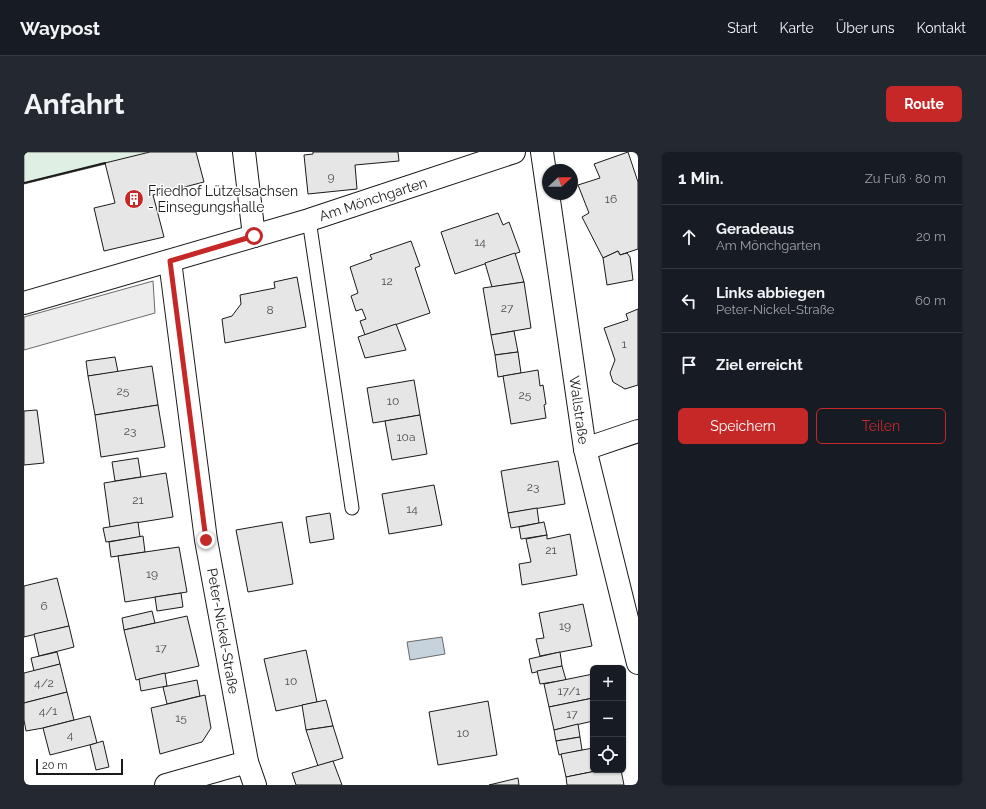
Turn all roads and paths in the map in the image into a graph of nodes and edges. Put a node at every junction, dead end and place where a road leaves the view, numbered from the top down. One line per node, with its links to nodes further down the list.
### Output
1 (244, 152): 5 (street)
2 (514, 152): 4 (street, Am Mönchgarten)
3 (542, 152): 9 (street, Wallstraße)
4 (309, 220): 5 (street, Am Mönchgarten); 10 (lane)
5 (254, 236): 6 (street, Am Mönchgarten)
6 (170, 261): 7 (street, Am Mönchgarten); 12 (street, Peter-Nickel-Straße)
7 (24, 304)
8 (638, 431): 9 (street)
9 (585, 449): 11 (street, Wallstraße)
10 (352, 508)
11 (638, 663)
12 (247, 762): 13 (street); 14 (street, Peter-Nickel-Straße)
13 (166, 785)
14 (255, 785)

